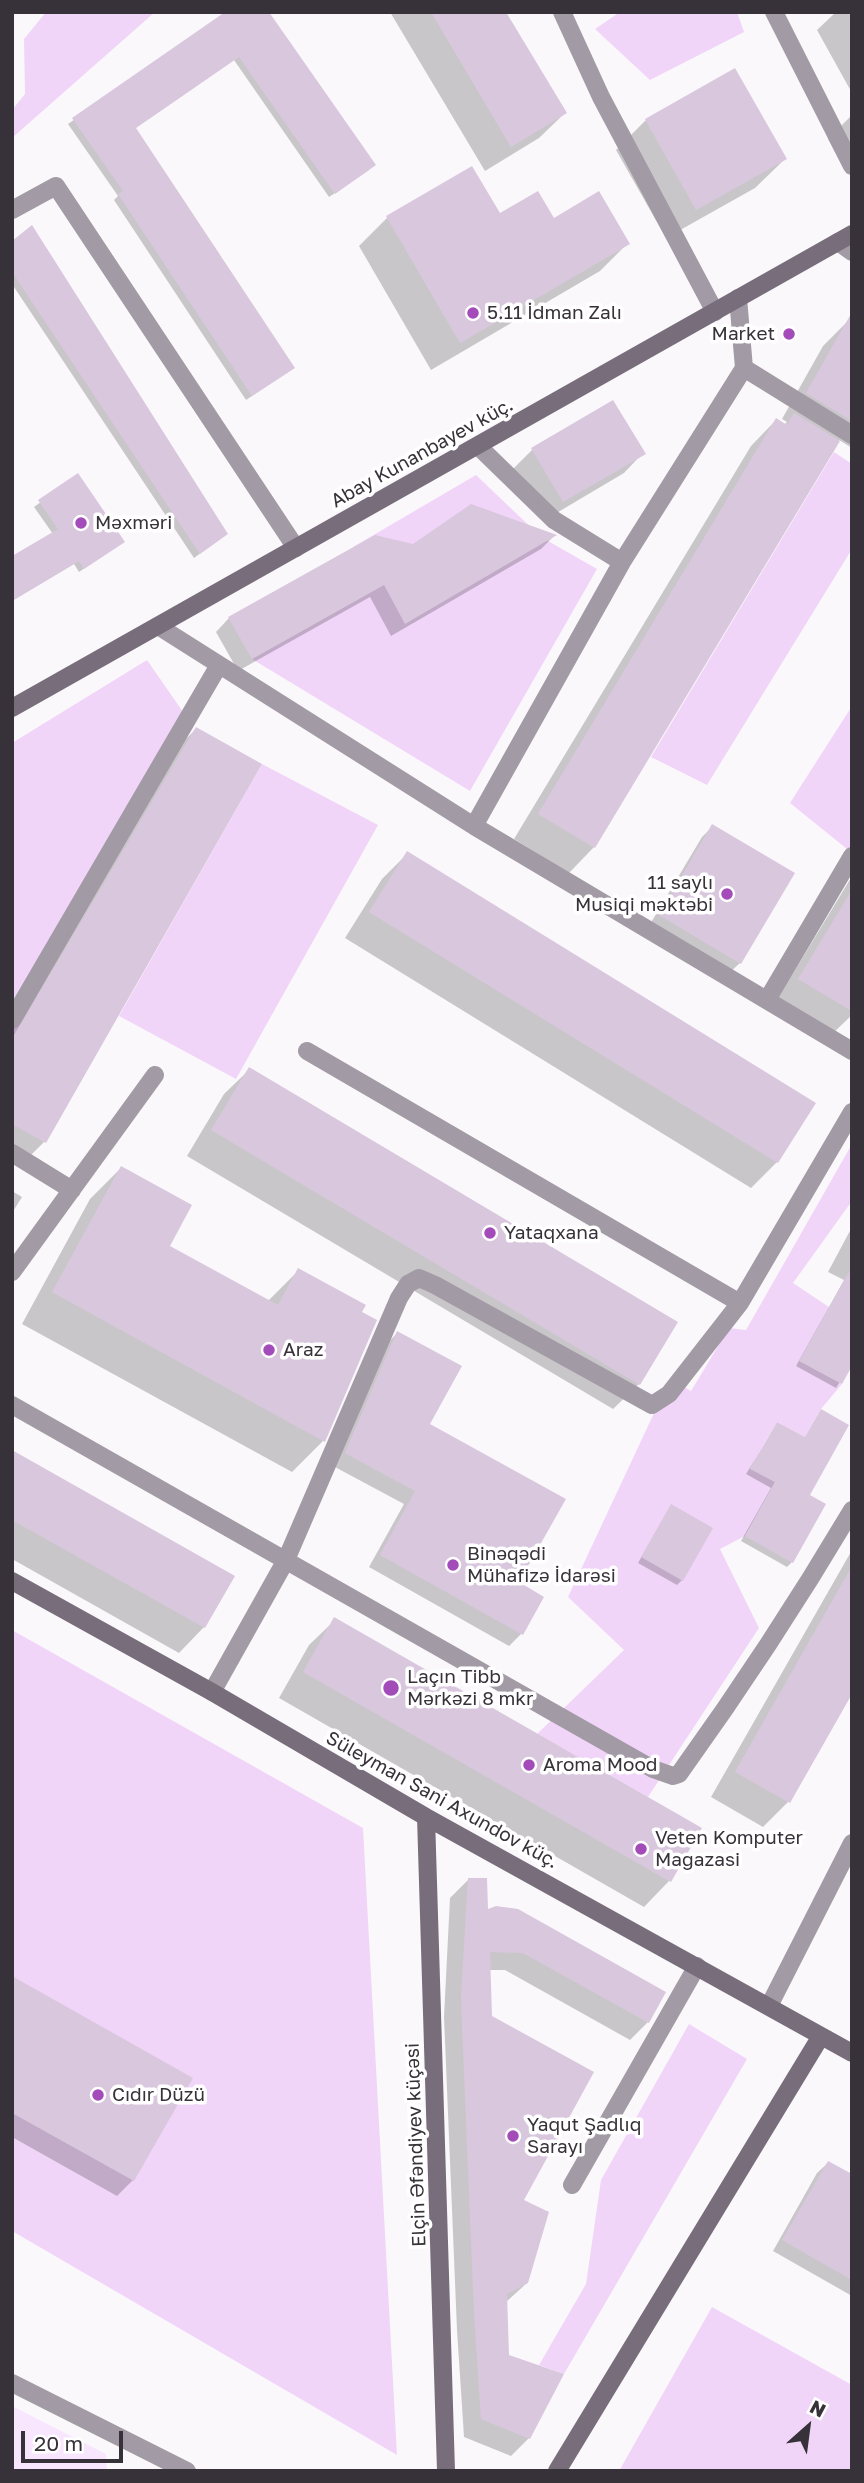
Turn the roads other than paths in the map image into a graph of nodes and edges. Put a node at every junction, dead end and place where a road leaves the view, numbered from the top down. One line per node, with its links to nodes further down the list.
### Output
1 (562, 12): 7 (street)
2 (774, 12): 3 (street)
3 (852, 166)
4 (12, 210): 11 (street)
5 (847, 243): 6 (street, Abay Kunanbayev küç.)
6 (738, 299): 7 (street, Abay Kunanbayev küç.); 8 (street)
7 (715, 312): 10 (street, Abay Kunanbayev küç.)
8 (744, 368): 9 (street); 12 (street)
9 (852, 435)
10 (478, 446): 11 (street, Abay Kunanbayev küç.); 12 (street)
11 (296, 548): 13 (street, Abay Kunanbayev küç.)
12 (622, 562): 16 (street)
13 (158, 626): 14 (street); 15 (street, Abay Kunanbayev küç.)
14 (219, 665): 16 (street); 19 (street)
15 (12, 708)
16 (474, 827): 18 (street)
17 (852, 856): 18 (street)
18 (767, 1000): 21 (street)
19 (12, 1020)
20 (307, 1051): 27 (street)
21 (852, 1051)
22 (155, 1075): 25 (street)
23 (852, 1112): 27 (street)
24 (12, 1153): 25 (street)
25 (72, 1190): 26 (street)
26 (12, 1272)
27 (740, 1303): 30 (street)
28 (12, 1405): 30 (street)
29 (852, 1510): 30 (street)
30 (286, 1559): 32 (street)
31 (12, 1581): 32 (street, Süleyman Sani Axundov küç.)
32 (212, 1692): 33 (street, Süleyman Sani Axundov küç.)
33 (426, 1817): 35 (street, Süleyman Sani Axundov küç.); 41 (street, Elçin Əfəndiyev küçəsi)
34 (852, 1843): 36 (street)
35 (697, 1966): 36 (street, Süleyman Sani Axundov küç.); 39 (street)
36 (769, 2006): 37 (street, Süleyman Sani Axundov küç.)
37 (821, 2036): 38 (street, Süleyman Sani Axundov küç.); 45 (street)
38 (852, 2053)
39 (572, 2185)
40 (12, 2383): 42 (street)
41 (446, 2445): 43 (street, Elçin Əfəndiyev küçəsi); 44 (street)
42 (187, 2471)
43 (446, 2471)
44 (455, 2471)
45 (557, 2471)

